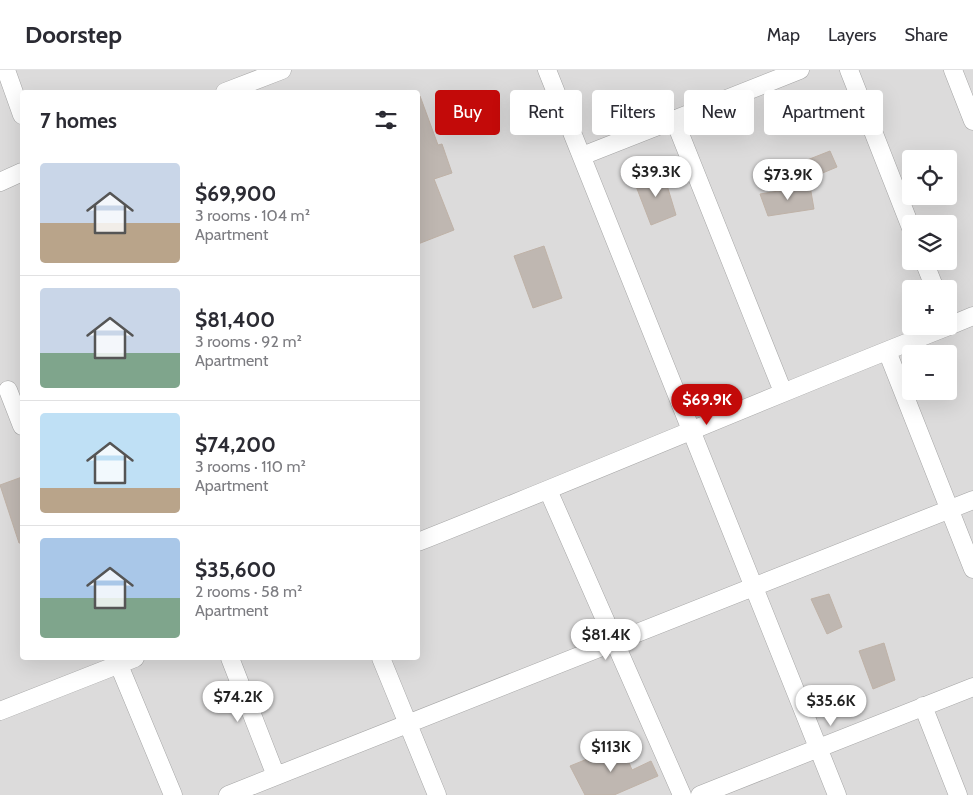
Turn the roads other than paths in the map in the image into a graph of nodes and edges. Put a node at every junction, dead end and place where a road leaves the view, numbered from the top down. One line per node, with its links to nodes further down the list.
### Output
1 (6, 70): 9 (street)
2 (282, 70): 7 (street)
3 (547, 70): 13 (street)
4 (800, 70): 10 (street)
5 (848, 70): 16 (street)
6 (953, 70): 11 (street)
7 (259, 74): 8 (street)
8 (229, 90)
9 (20, 109)
10 (674, 119): 22 (street)
11 (973, 121)
12 (634, 135): 13 (street)
13 (582, 156): 24 (street)
14 (20, 173): 15 (street)
15 (0, 182)
16 (906, 215)
17 (973, 316): 18 (street)
18 (957, 322)
19 (924, 335): 20 (street)
20 (886, 350): 22 (street); 27 (street)
21 (10, 389): 23 (street)
22 (783, 392): 24 (street)
23 (20, 420)
24 (691, 429): 25 (street); 30 (street)
25 (548, 490): 28 (street); 31 (street)
26 (973, 500): 27 (street)
27 (949, 508): 29 (street); 30 (street)
28 (420, 541)
29 (973, 569)
30 (754, 586): 31 (street); 39 (street)
31 (614, 641): 38 (street); 44 (street)
32 (231, 660): 40 (street)
33 (381, 660): 38 (street)
34 (117, 661): 37 (street); 41 (street)
35 (973, 687): 36 (street)
36 (923, 706): 39 (street); 47 (street)
37 (0, 711)
38 (409, 724): 40 (street); 43 (street)
39 (819, 750): 45 (street); 46 (street)
40 (276, 776): 42 (street)
41 (173, 795)
42 (228, 795)
43 (438, 795)
44 (682, 795)
45 (700, 795)
46 (837, 795)
47 (958, 795)

